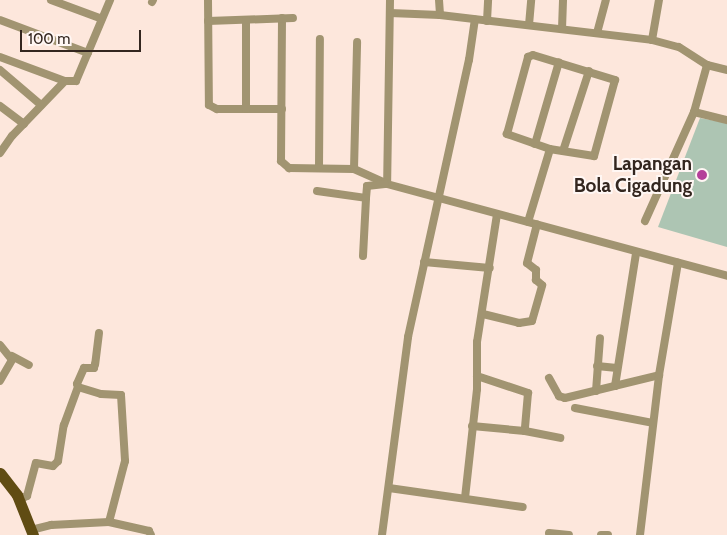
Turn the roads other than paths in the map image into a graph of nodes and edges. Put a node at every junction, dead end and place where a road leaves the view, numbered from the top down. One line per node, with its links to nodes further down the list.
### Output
1 (51, 0): 15 (street)
2 (110, 0): 15 (street)
3 (208, 0): 19 (street)
4 (390, 0): 11 (street)
5 (439, 0): 12 (street)
6 (488, 0): 20 (street)
7 (531, 0): 21 (street)
8 (563, 0): 22 (street)
9 (606, 0): 23 (street)
10 (659, 0): 25 (street)
11 (390, 13): 12 (street); 48 (street)
12 (440, 15): 16 (street)
13 (282, 18): 14 (street); 18 (street); 38 (street)
14 (293, 18)
15 (102, 19): 27 (street)
16 (475, 19): 20 (street); 51 (street)
17 (0, 20): 27 (street)
18 (246, 20): 19 (street); 37 (street)
19 (208, 21): 37 (street)
20 (487, 21): 21 (street)
21 (529, 25): 22 (street)
22 (562, 29): 23 (street)
23 (597, 33): 25 (street)
24 (320, 39): 46 (street)
25 (652, 40): 30 (street)
26 (357, 42): 47 (street)
27 (88, 53): 34 (street)
28 (0, 57): 34 (street)
29 (559, 62): 33 (street); 42 (street); 42 (street)
30 (707, 66): 32 (street); 39 (street)
31 (0, 70): 35 (street)
32 (727, 70)
33 (589, 71): 44 (street); 44 (street)
34 (65, 81): 35 (street)
35 (41, 105): 41 (street)
36 (0, 106): 41 (street)
37 (246, 109): 38 (street)
38 (282, 109): 46 (street)
39 (694, 112): 40 (street); 53 (street)
40 (727, 120)
41 (24, 124): 45 (street)
42 (535, 144): 43 (street)
43 (550, 149): 44 (street); 54 (street)
44 (564, 151)
45 (0, 153)
46 (319, 168): 47 (street)
47 (354, 169): 48 (street)
48 (387, 184): 50 (street); 51 (street)
49 (316, 191): 50 (street)
50 (366, 198): 57 (street)
51 (438, 200): 52 (street); 58 (street)
52 (497, 215): 54 (street); 60 (street)
53 (645, 221)
54 (528, 222): 55 (street)
55 (537, 224): 56 (street); 62 (street)
56 (636, 253): 59 (street); 69 (street)
57 (363, 256)
58 (424, 262): 60 (street); 83 (street)
59 (678, 263): 61 (street); 70 (street)
60 (490, 268): 62 (street)
61 (727, 276)
62 (483, 314): 71 (street)
63 (99, 333): 75 (street)
64 (600, 338): 68 (street)
65 (0, 346): 66 (street)
66 (12, 356): 67 (street); 73 (street)
67 (29, 365)
68 (597, 366): 69 (street); 76 (street)
69 (617, 368): 74 (street)
70 (659, 375): 74 (street); 78 (street)
71 (477, 376): 79 (street); 80 (street)
72 (549, 378): 76 (street)
73 (0, 381)
74 (615, 386): 76 (street)
75 (78, 387): 85 (street); 87 (street)
76 (596, 391)
77 (575, 408): 78 (street)
78 (653, 423): 95 (street)
79 (472, 426): 80 (street); 84 (street)
80 (525, 431): 81 (street)
81 (560, 438)
82 (0, 473): 85 (main road)
83 (389, 488): 84 (street); 91 (street)
84 (464, 498): 86 (street)
85 (19, 500): 88 (main road)
86 (523, 507)
87 (108, 522): 88 (street); 90 (street)
88 (32, 533)
89 (549, 533): 92 (street)
90 (151, 535)
91 (382, 535)
92 (568, 535)
93 (601, 535): 94 (street)
94 (608, 535)
95 (640, 535)

